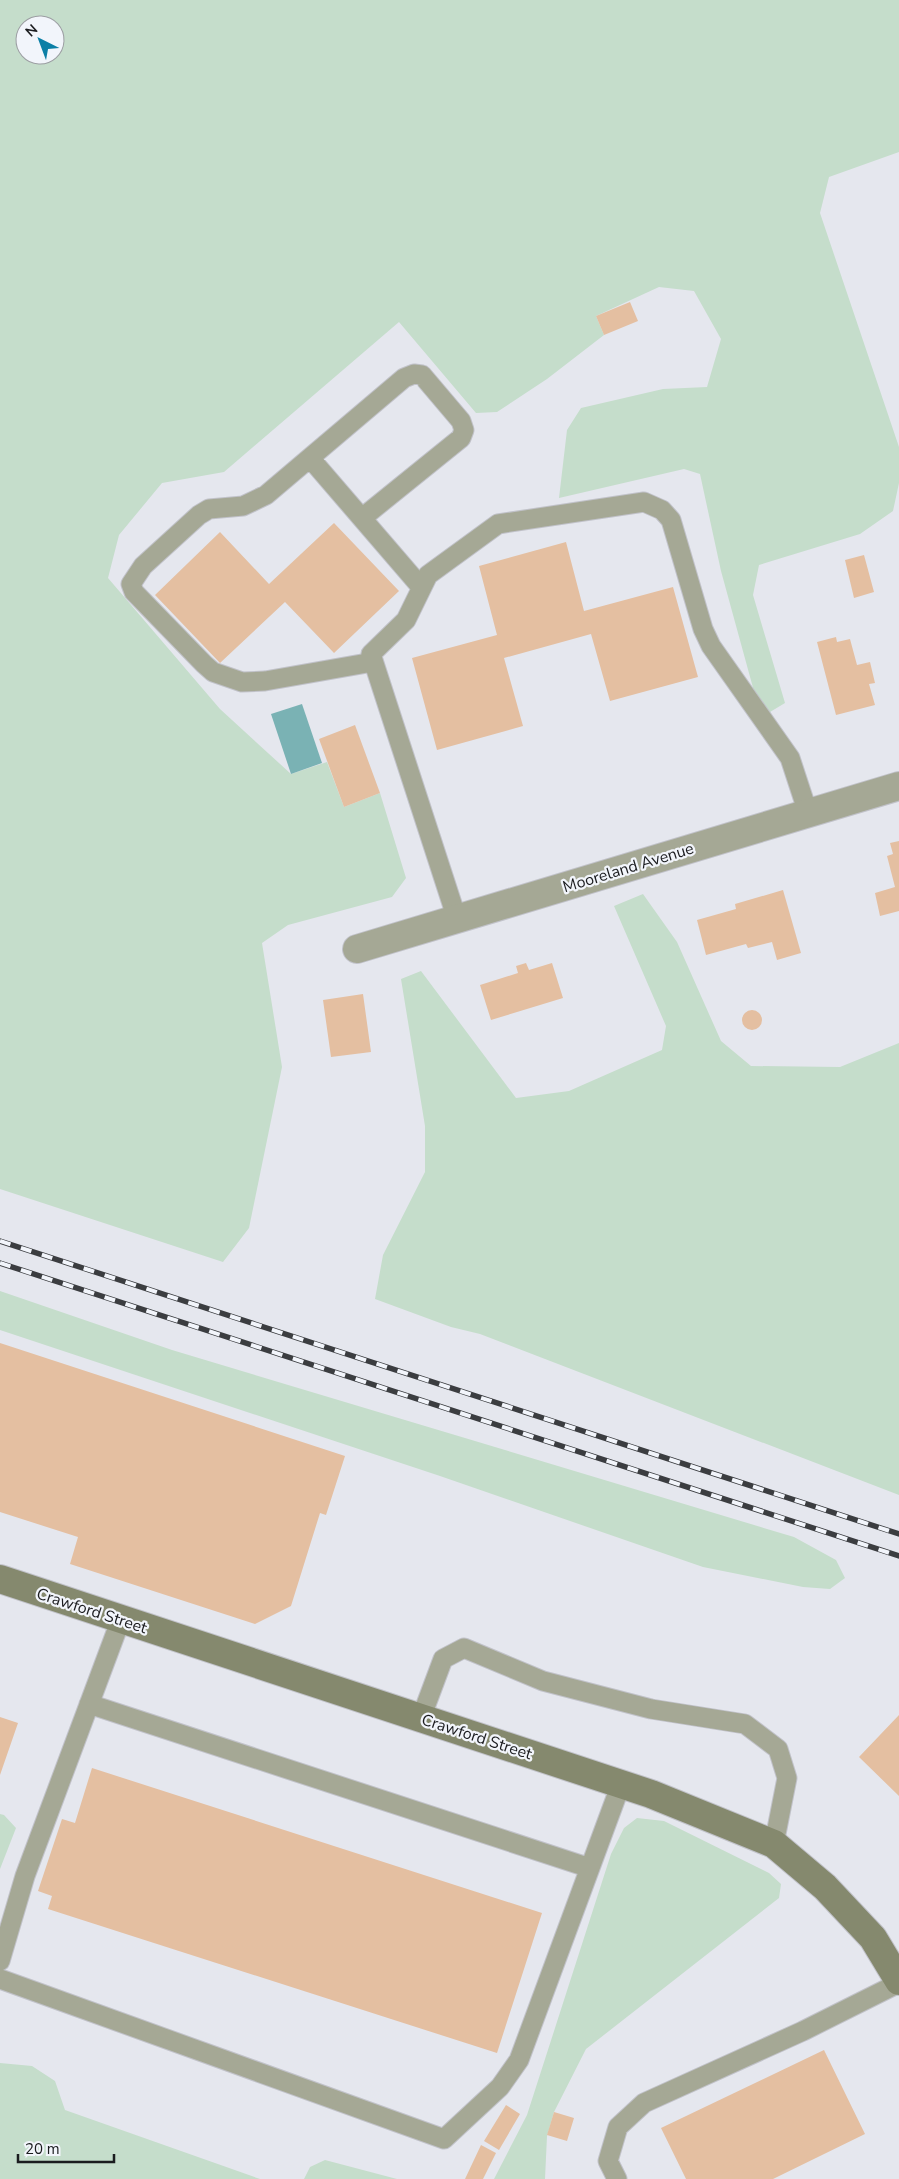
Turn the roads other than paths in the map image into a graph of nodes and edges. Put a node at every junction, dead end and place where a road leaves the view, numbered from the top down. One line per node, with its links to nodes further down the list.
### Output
1 (310, 458): 2 (lane); 2 (lane); 4 (lane)
2 (362, 518): 3 (lane)
3 (421, 587): 4 (lane); 6 (lane)
4 (373, 662): 7 (lane)
5 (899, 786): 6 (street, Mooreland Avenue)
6 (808, 813): 7 (street, Mooreland Avenue)
7 (457, 919): 8 (street, Mooreland Avenue)
8 (357, 949)
9 (0, 1579): 10 (main road, Crawford Street)
10 (121, 1619): 11 (lane); 12 (main road, Crawford Street)
11 (89, 1704): 15 (lane); 16 (lane)
12 (421, 1718): 13 (main road, Crawford Street); 14 (lane)
13 (621, 1784): 14 (main road, Crawford Street); 15 (lane)
14 (774, 1844): 18 (main road, Crawford Street)
15 (590, 1868): 17 (lane)
16 (0, 1961)
17 (0, 1979)
18 (899, 1982): 19 (lane)
19 (617, 2179)

